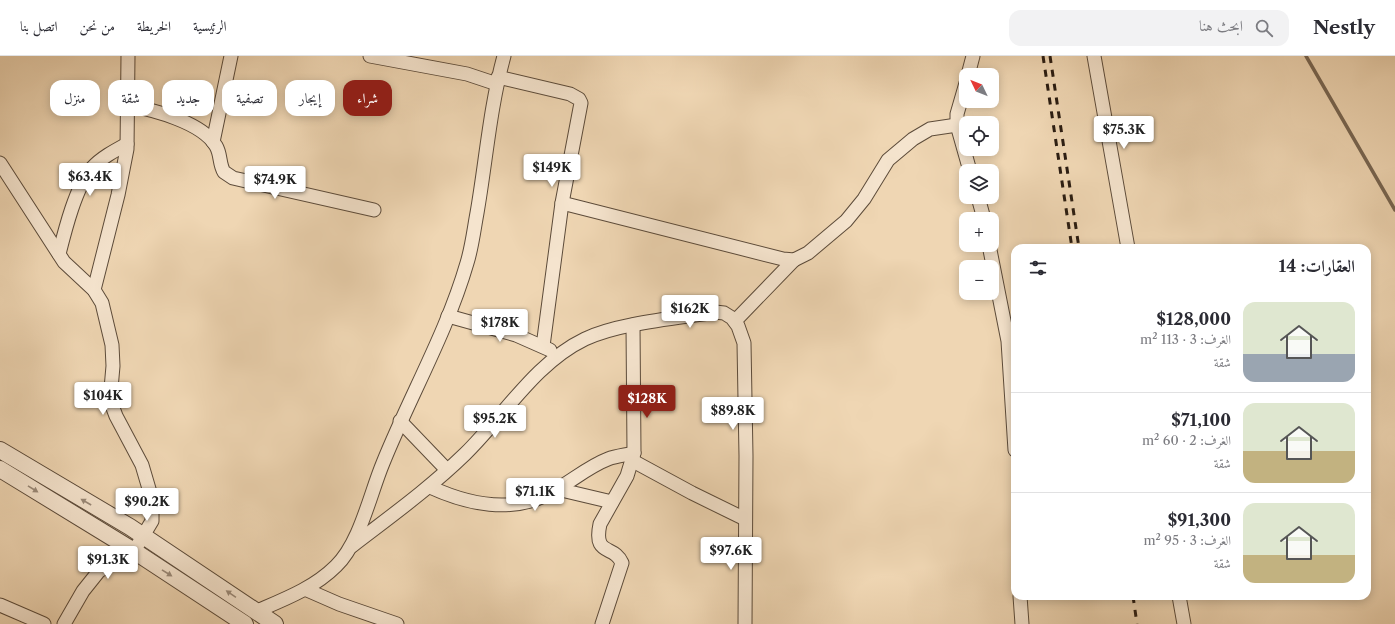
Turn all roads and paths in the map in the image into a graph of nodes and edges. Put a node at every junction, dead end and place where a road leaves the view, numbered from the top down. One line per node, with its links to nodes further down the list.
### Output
1 (128, 56): 8 (street)
2 (231, 56): 14 (street)
3 (370, 56): 9 (street)
4 (504, 56): 9 (street)
5 (973, 56): 7 (street)
6 (1094, 56): 20 (street)
7 (970, 68)
8 (128, 80)
9 (498, 81): 18 (street); 25 (street)
10 (959, 107): 13 (street)
11 (154, 111): 14 (street)
12 (128, 116): 15 (street)
13 (957, 125): 17 (street); 23 (street)
14 (213, 142): 19 (street)
15 (127, 144): 22 (street); 24 (street)
16 (0, 163): 22 (street)
17 (968, 164)
18 (562, 203): 23 (street); 29 (street)
19 (374, 210)
20 (1127, 244)
21 (991, 252): 28 (street)
22 (59, 254): 24 (street)
23 (794, 260): 26 (street)
24 (94, 290): 40 (street)
25 (448, 316): 29 (street); 31 (street)
26 (735, 321): 27 (street); 39 (street)
27 (633, 325): 30 (street); 33 (street)
28 (1011, 336)
29 (543, 346): 30 (street)
30 (559, 355): 35 (street)
31 (400, 421): 35 (street); 41 (street)
32 (0, 450): 40 (street, one-way to 32)
33 (633, 457): 37 (street); 38 (street); 39 (street)
34 (0, 469): 42 (street, one-way to 42)
35 (447, 470): 36 (street)
36 (430, 487): 37 (street); 41 (street)
37 (557, 489): 38 (street)
38 (612, 502): 53 (street)
39 (745, 519): 54 (street)
40 (143, 537): 42 (street); 47 (street, one-way to 40)
41 (352, 546): 43 (street)
42 (134, 551): 49 (street); 50 (street, one-way to 50)
43 (307, 590): 47 (street); 52 (street)
44 (1020, 600): 55 (street)
45 (1180, 600): 56 (street)
46 (0, 605): 48 (street)
47 (257, 611): 51 (street)
48 (44, 624)
49 (64, 624)
50 (245, 624)
51 (275, 624)
52 (397, 624)
53 (602, 624)
54 (745, 624)
55 (1022, 624)
56 (1184, 624)

